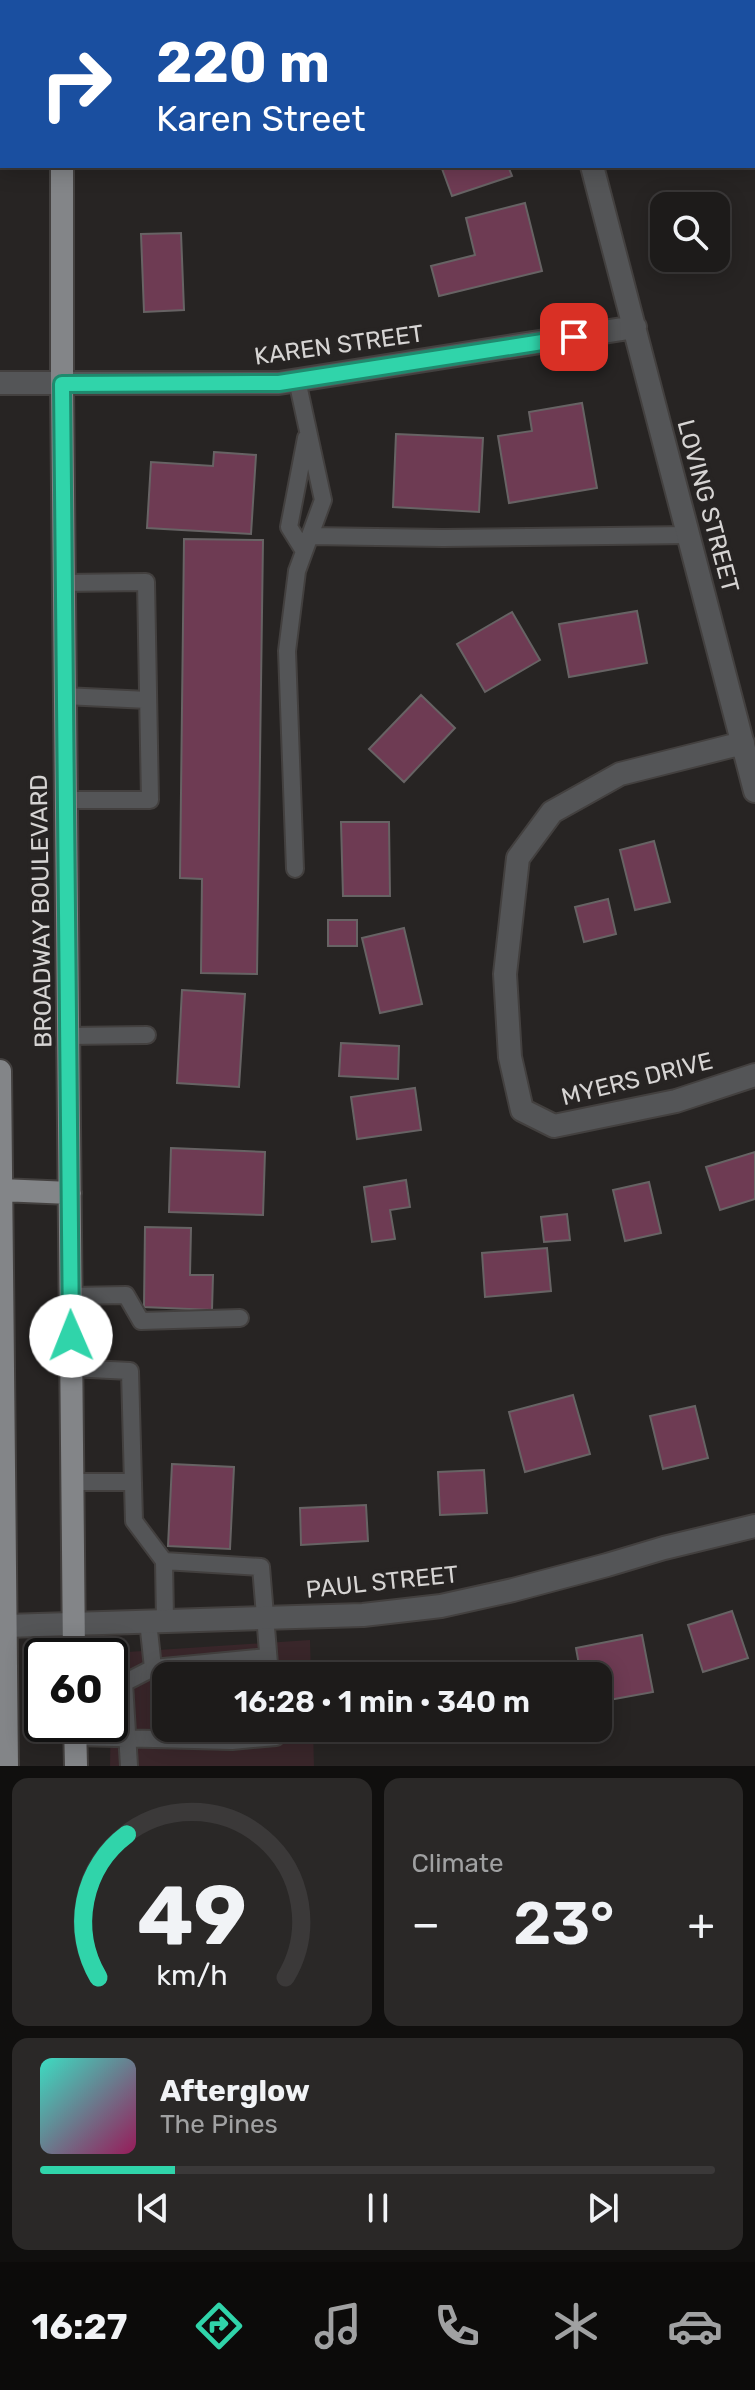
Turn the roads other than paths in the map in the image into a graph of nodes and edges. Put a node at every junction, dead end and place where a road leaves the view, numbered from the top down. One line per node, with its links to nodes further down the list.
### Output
1 (62, 168): 6 (main road, BROADWAY BOULEVARD)
2 (593, 168): 3 (street, LOVING STREET)
3 (635, 327): 4 (street, KAREN STREET); 8 (street, LOVING STREET)
4 (297, 380): 6 (street, KAREN STREET); 7 (lane)
5 (0, 383): 6 (street, KAREN STREET)
6 (62, 384): 10 (main road, BROADWAY BOULEVARD)
7 (308, 429): 9 (lane); 9 (lane)
8 (689, 535): 9 (lane); 13 (street, LOVING STREET)
9 (307, 544): 16 (lane)
10 (63, 583): 11 (main road, BROADWAY BOULEVARD); 12 (lane)
11 (64, 696): 12 (lane); 15 (main road, BROADWAY BOULEVARD)
12 (148, 700): 15 (lane)
13 (743, 743): 14 (street, LOVING STREET); 20 (street, MYERS DRIVE)
14 (755, 791)
15 (65, 800): 18 (main road, BROADWAY BOULEVARD)
16 (295, 869)
17 (147, 1035): 18 (lane)
18 (68, 1036): 22 (main road, BROADWAY BOULEVARD)
19 (0, 1071): 21 (main road)
20 (755, 1075)
21 (1, 1190): 22 (main road); 26 (main road)
22 (70, 1193): 23 (main road, BROADWAY BOULEVARD)
23 (71, 1296): 24 (lane); 25 (main road, BROADWAY BOULEVARD)
24 (240, 1318)
25 (71, 1368): 27 (main road, BROADWAY BOULEVARD); 28 (lane)
26 (2, 1379): 30 (main road)
27 (72, 1482): 28 (lane); 34 (main road, BROADWAY BOULEVARD)
28 (133, 1482): 31 (lane)
29 (755, 1526): 32 (street, PAUL STREET)
30 (2, 1535): 35 (main road)
31 (164, 1561): 32 (lane); 33 (lane)
32 (264, 1618): 33 (street, PAUL STREET); 37 (lane)
33 (157, 1620): 34 (street, PAUL STREET); 38 (lane)
34 (74, 1623): 35 (street, PAUL STREET); 36 (main road, BROADWAY BOULEVARD)
35 (3, 1625): 43 (main road)
36 (74, 1638)
37 (268, 1657): 39 (lane); 40 (lane)
38 (154, 1662)
39 (216, 1662)
40 (269, 1662)
41 (152, 1669): 42 (lane)
42 (128, 1681)
43 (3, 1710): 48 (main road)
44 (128, 1738): 45 (lane)
45 (152, 1739)
46 (76, 1742): 49 (main road)
47 (126, 1742): 50 (lane)
48 (7, 1766)
49 (76, 1766)
50 (129, 1766)

